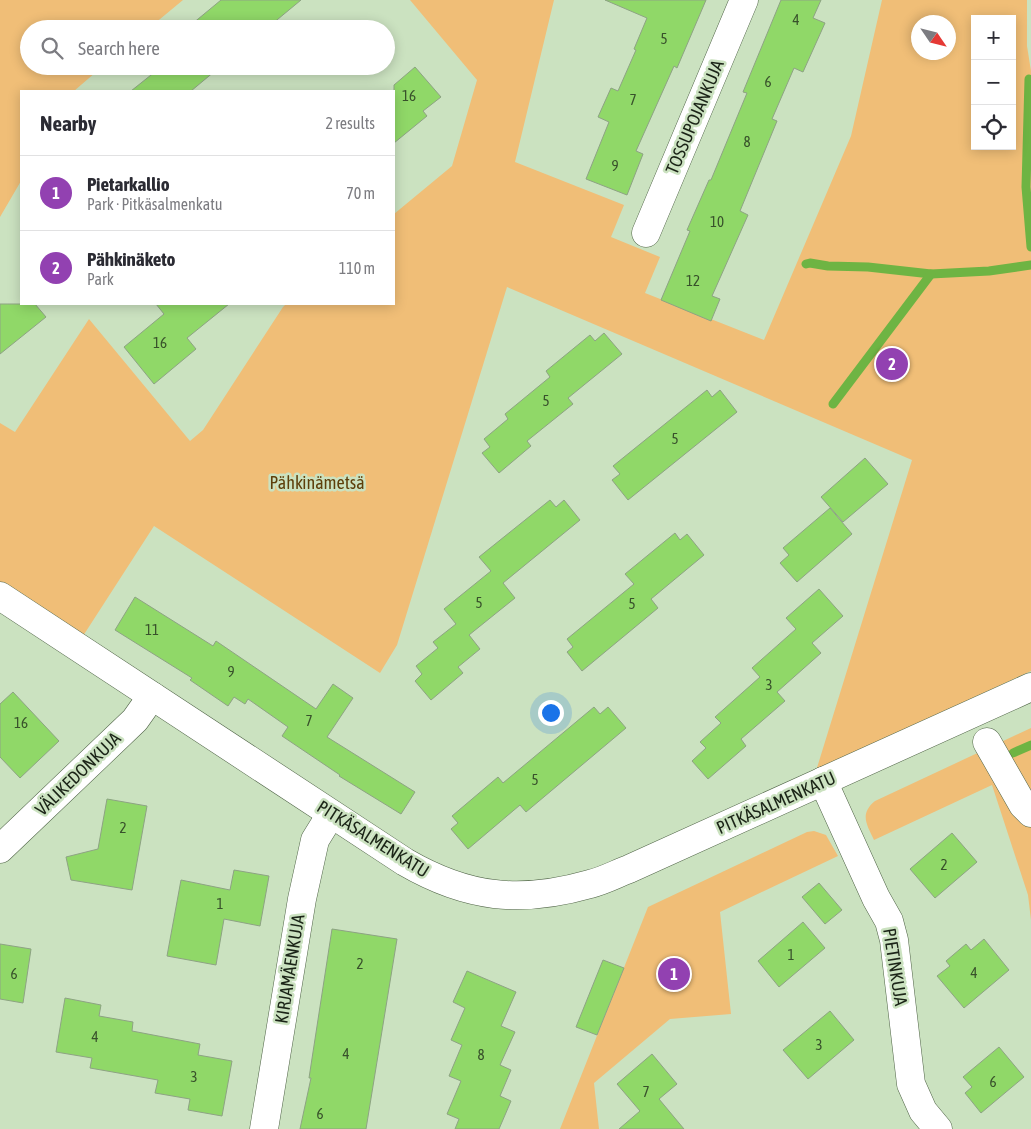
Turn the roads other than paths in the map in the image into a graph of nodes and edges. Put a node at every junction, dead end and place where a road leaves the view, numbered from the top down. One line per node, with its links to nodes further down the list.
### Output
1 (744, 0): 2 (street, TOSSUPOJANKUJA)
2 (646, 233)
3 (0, 596): 5 (street, PITKÄSALMENKATU)
4 (1031, 687): 7 (street, PITKÄSALMENKATU)
5 (152, 696): 9 (street, PITKÄSALMENKATU); 10 (street, VÄLIKEDONKUJA)
6 (988, 742): 8 (street)
7 (824, 781): 9 (street, PITKÄSALMENKATU); 12 (street, PIETINKUJA)
8 (1031, 813)
9 (331, 814): 11 (street, KIRJAMÄENKUJA)
10 (0, 849)
11 (264, 1129)
12 (938, 1129)

